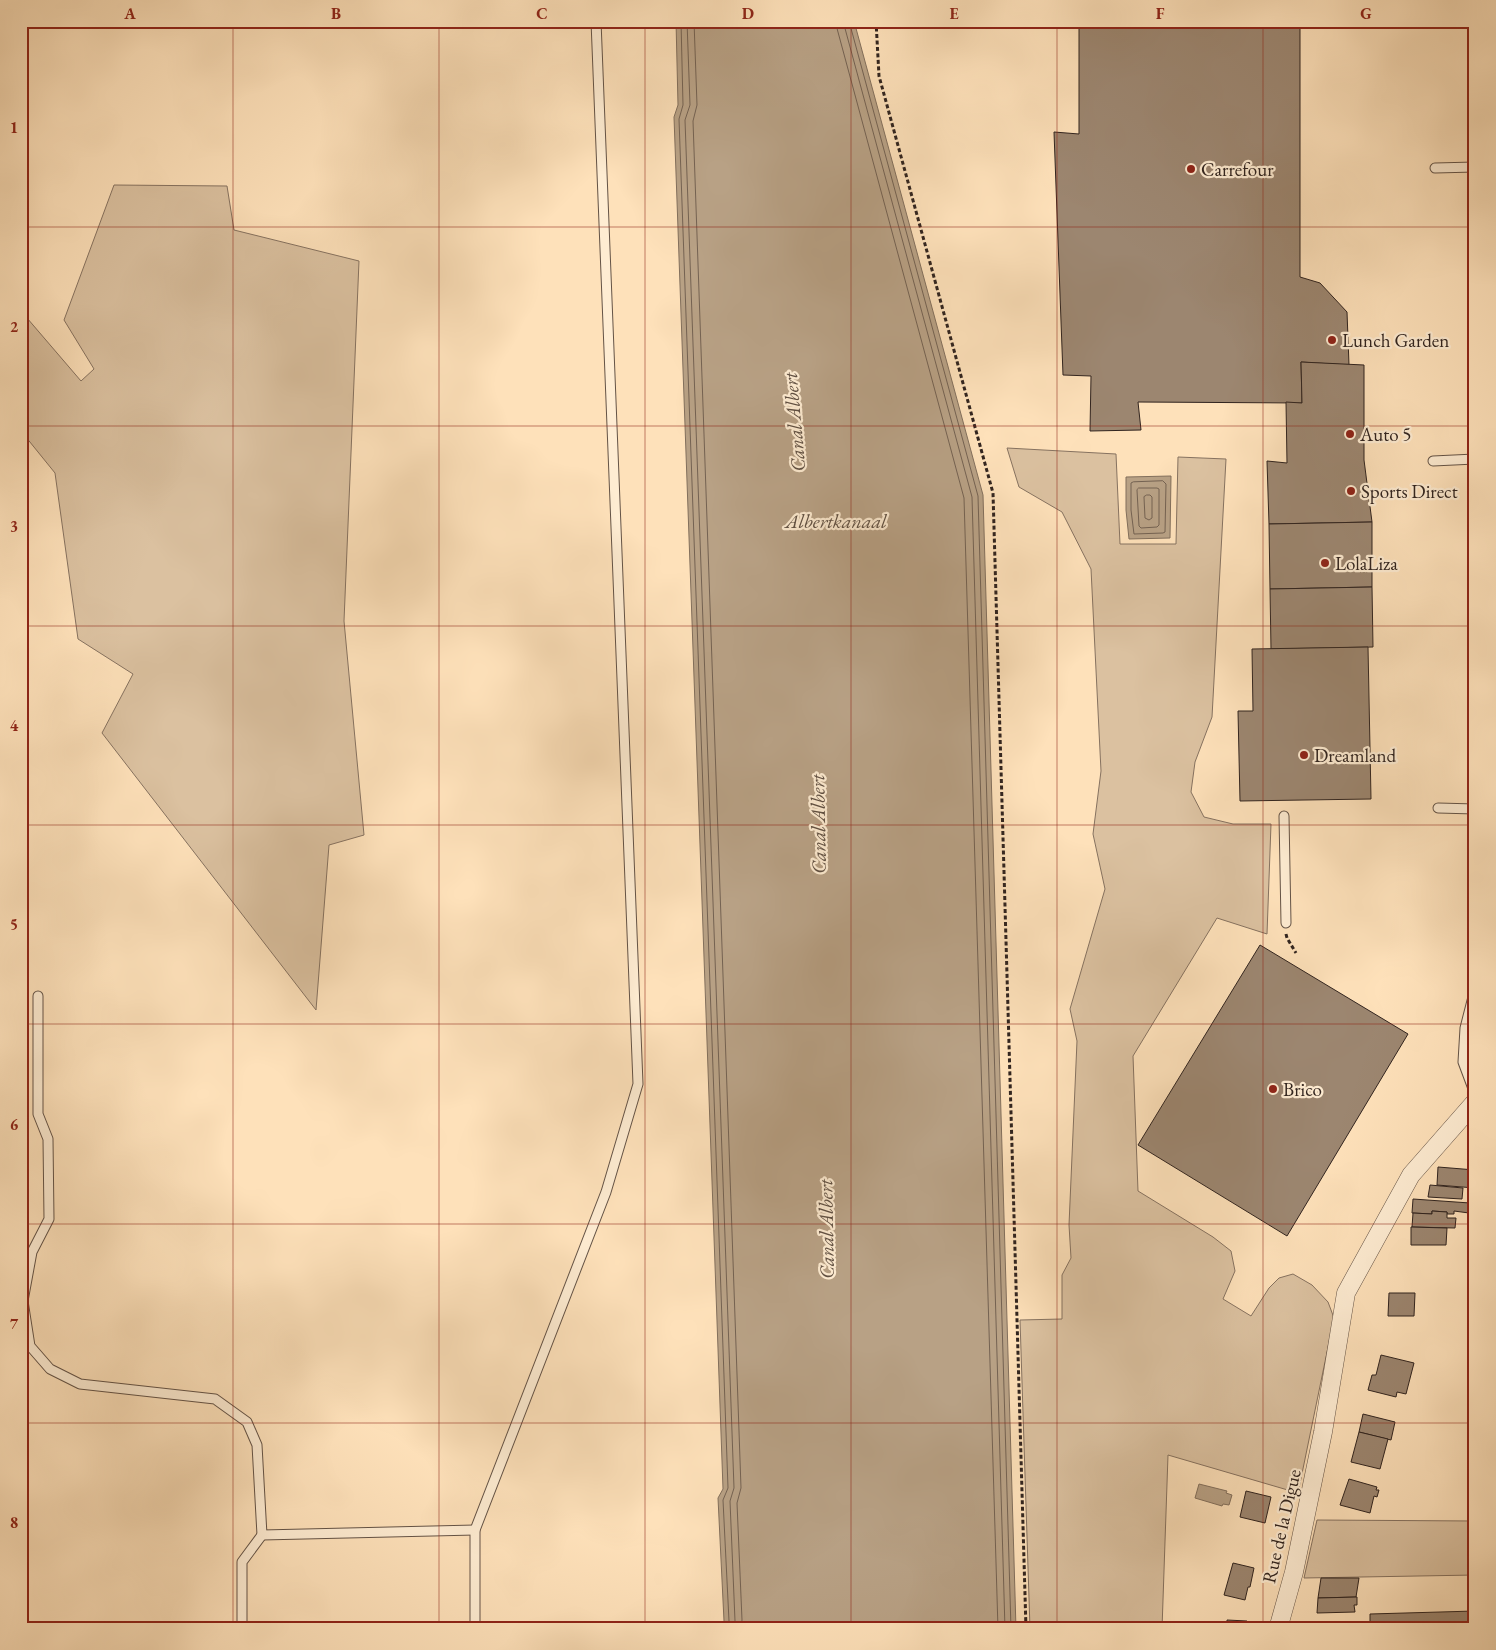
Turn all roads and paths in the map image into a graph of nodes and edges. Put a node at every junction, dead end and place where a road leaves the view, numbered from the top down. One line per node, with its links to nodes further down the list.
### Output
1 (596, 21): 16 (lane)
2 (876, 21): 20 (path)
3 (1475, 167): 4 (lane)
4 (1435, 168)
5 (1475, 459): 6 (lane)
6 (1433, 461)
7 (1438, 808): 8 (lane)
8 (1475, 808)
9 (1284, 816): 10 (lane)
10 (1286, 927): 11 (path)
11 (1296, 953)
12 (1475, 989): 14 (lane)
13 (38, 996): 17 (lane)
14 (1475, 1094)
15 (1475, 1102): 21 (street, Rue de la Digue)
16 (475, 1530): 17 (lane); 19 (lane)
17 (262, 1535): 18 (lane)
18 (242, 1629)
19 (475, 1629)
20 (1026, 1629)
21 (1278, 1629)

